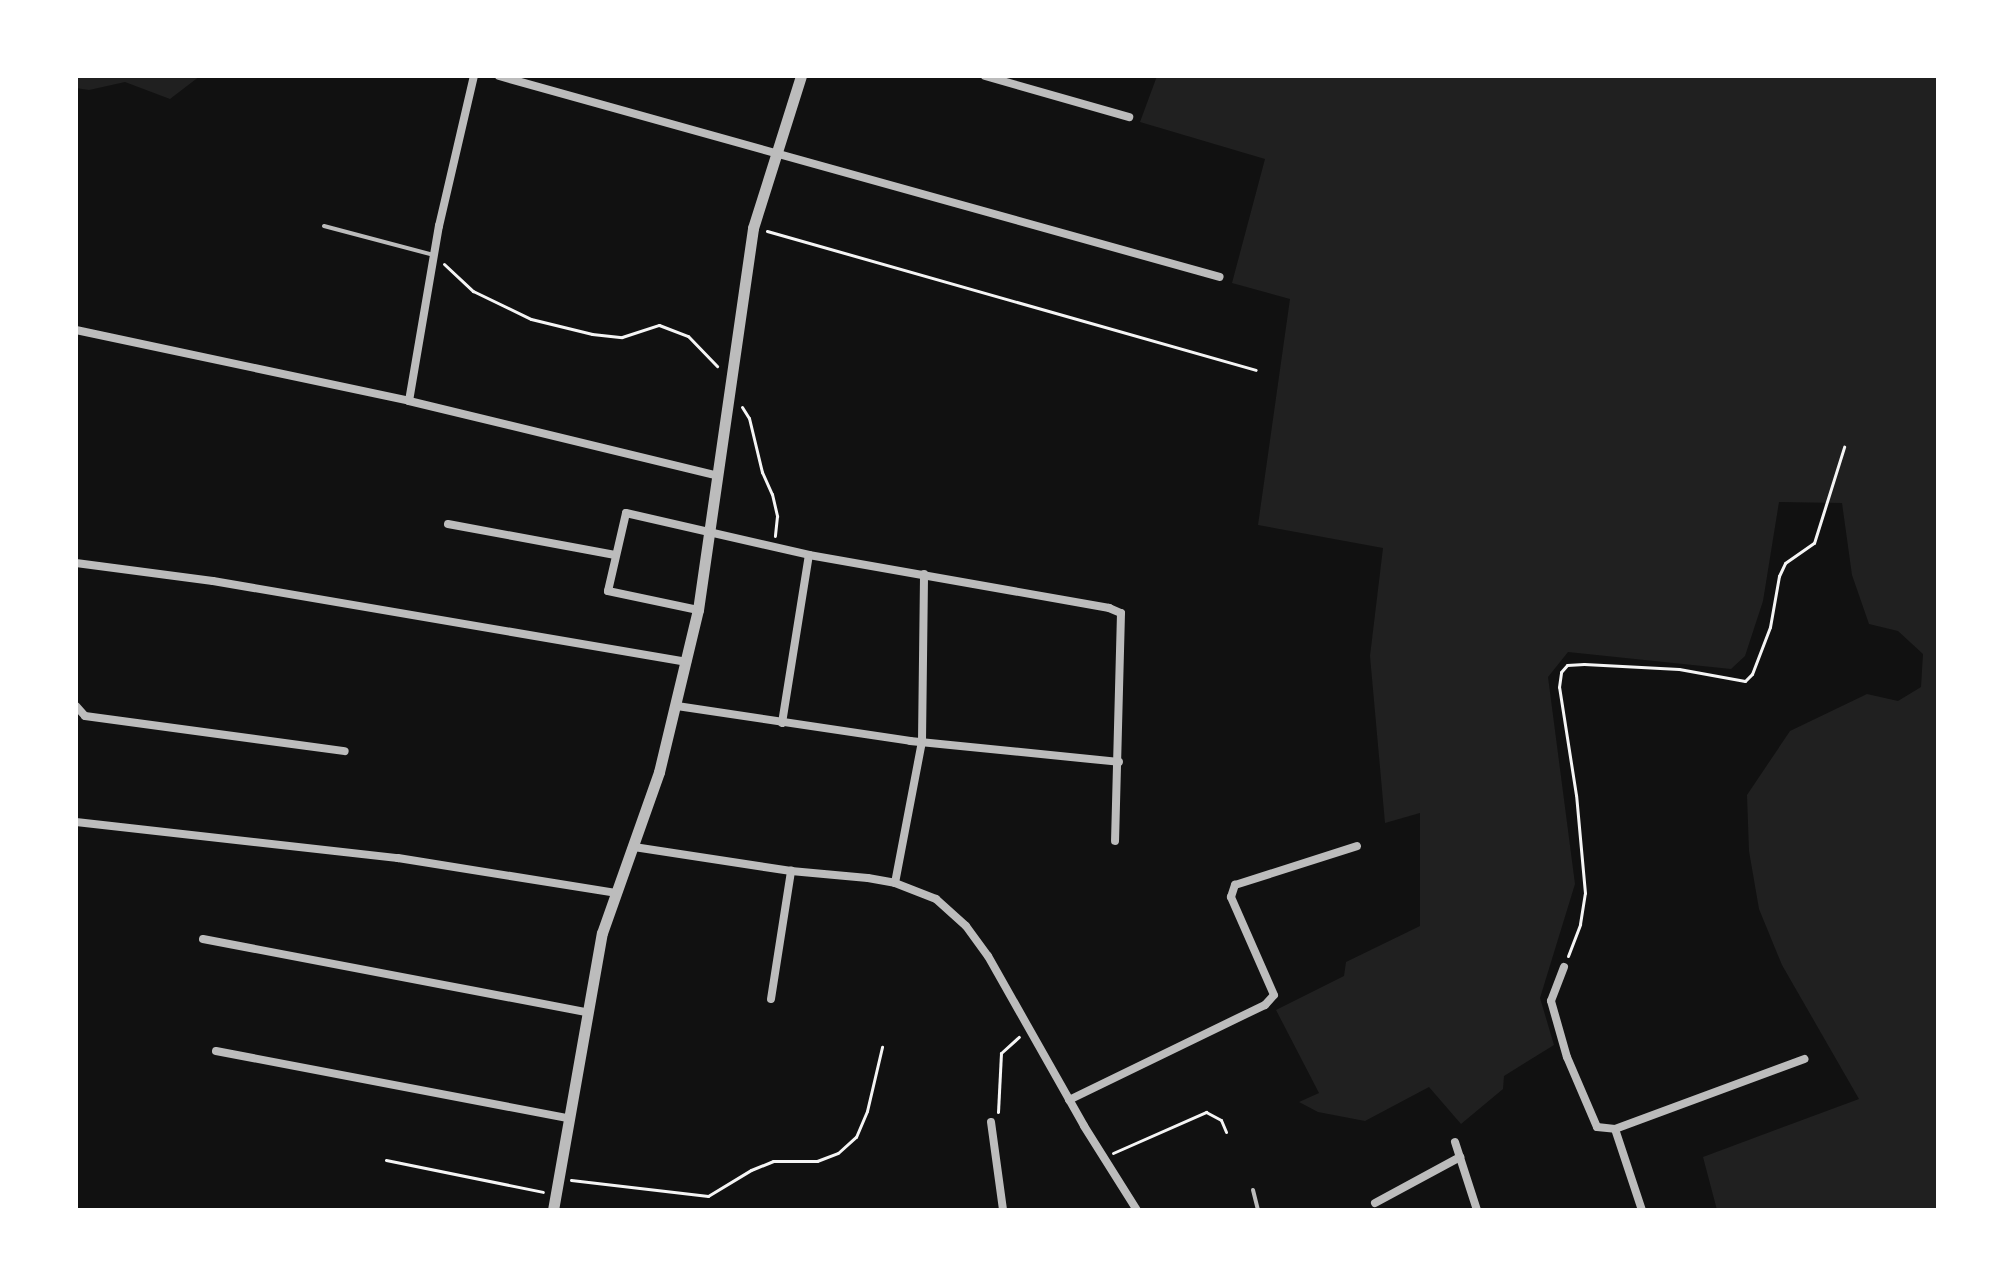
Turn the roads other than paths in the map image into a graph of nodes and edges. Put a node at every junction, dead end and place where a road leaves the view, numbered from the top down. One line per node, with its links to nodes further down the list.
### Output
1 (474, 76): 8 (street)
2 (499, 76): 6 (street)
3 (801, 76): 6 (street)
4 (985, 76): 5 (street)
5 (1129, 117)
6 (775, 153): 9 (street); 12 (street)
7 (324, 226): 8 (lane)
8 (436, 256): 11 (street)
9 (1220, 277)
10 (76, 330): 11 (street)
11 (409, 401): 12 (street)
12 (715, 475): 14 (street)
13 (448, 524): 15 (street)
14 (710, 531): 15 (street); 16 (street); 19 (street)
15 (615, 555): 19 (street)
16 (809, 555): 18 (street); 23 (street)
17 (76, 563): 20 (street)
18 (924, 574): 24 (street); 26 (street)
19 (698, 610): 20 (street)
20 (687, 662): 22 (street)
21 (76, 706): 25 (street)
22 (677, 706): 23 (street); 30 (street)
23 (782, 723): 24 (street)
24 (922, 741): 26 (street); 32 (street)
25 (345, 751)
26 (1119, 762): 28 (street)
27 (76, 822): 33 (street)
28 (1115, 841)
29 (1357, 846): 40 (street)
30 (634, 847): 31 (street); 33 (street)
31 (791, 871): 32 (street); 36 (street)
32 (895, 883): 40 (street)
33 (617, 893): 37 (street)
34 (203, 939): 37 (street)
35 (1564, 967): 43 (street)
36 (771, 999)
37 (586, 1012): 41 (street)
38 (216, 1051): 41 (street)
39 (1804, 1059): 43 (street)
40 (1069, 1100): 50 (street)
41 (568, 1118): 48 (street)
42 (991, 1122): 49 (street)
43 (1615, 1129): 53 (street)
44 (1455, 1142): 45 (street)
45 (1460, 1157): 47 (street); 52 (street)
46 (1253, 1190): 51 (lane)
47 (1375, 1203)
48 (553, 1210)
49 (1003, 1210)
50 (1137, 1210)
51 (1258, 1210)
52 (1477, 1210)
53 (1642, 1210)

